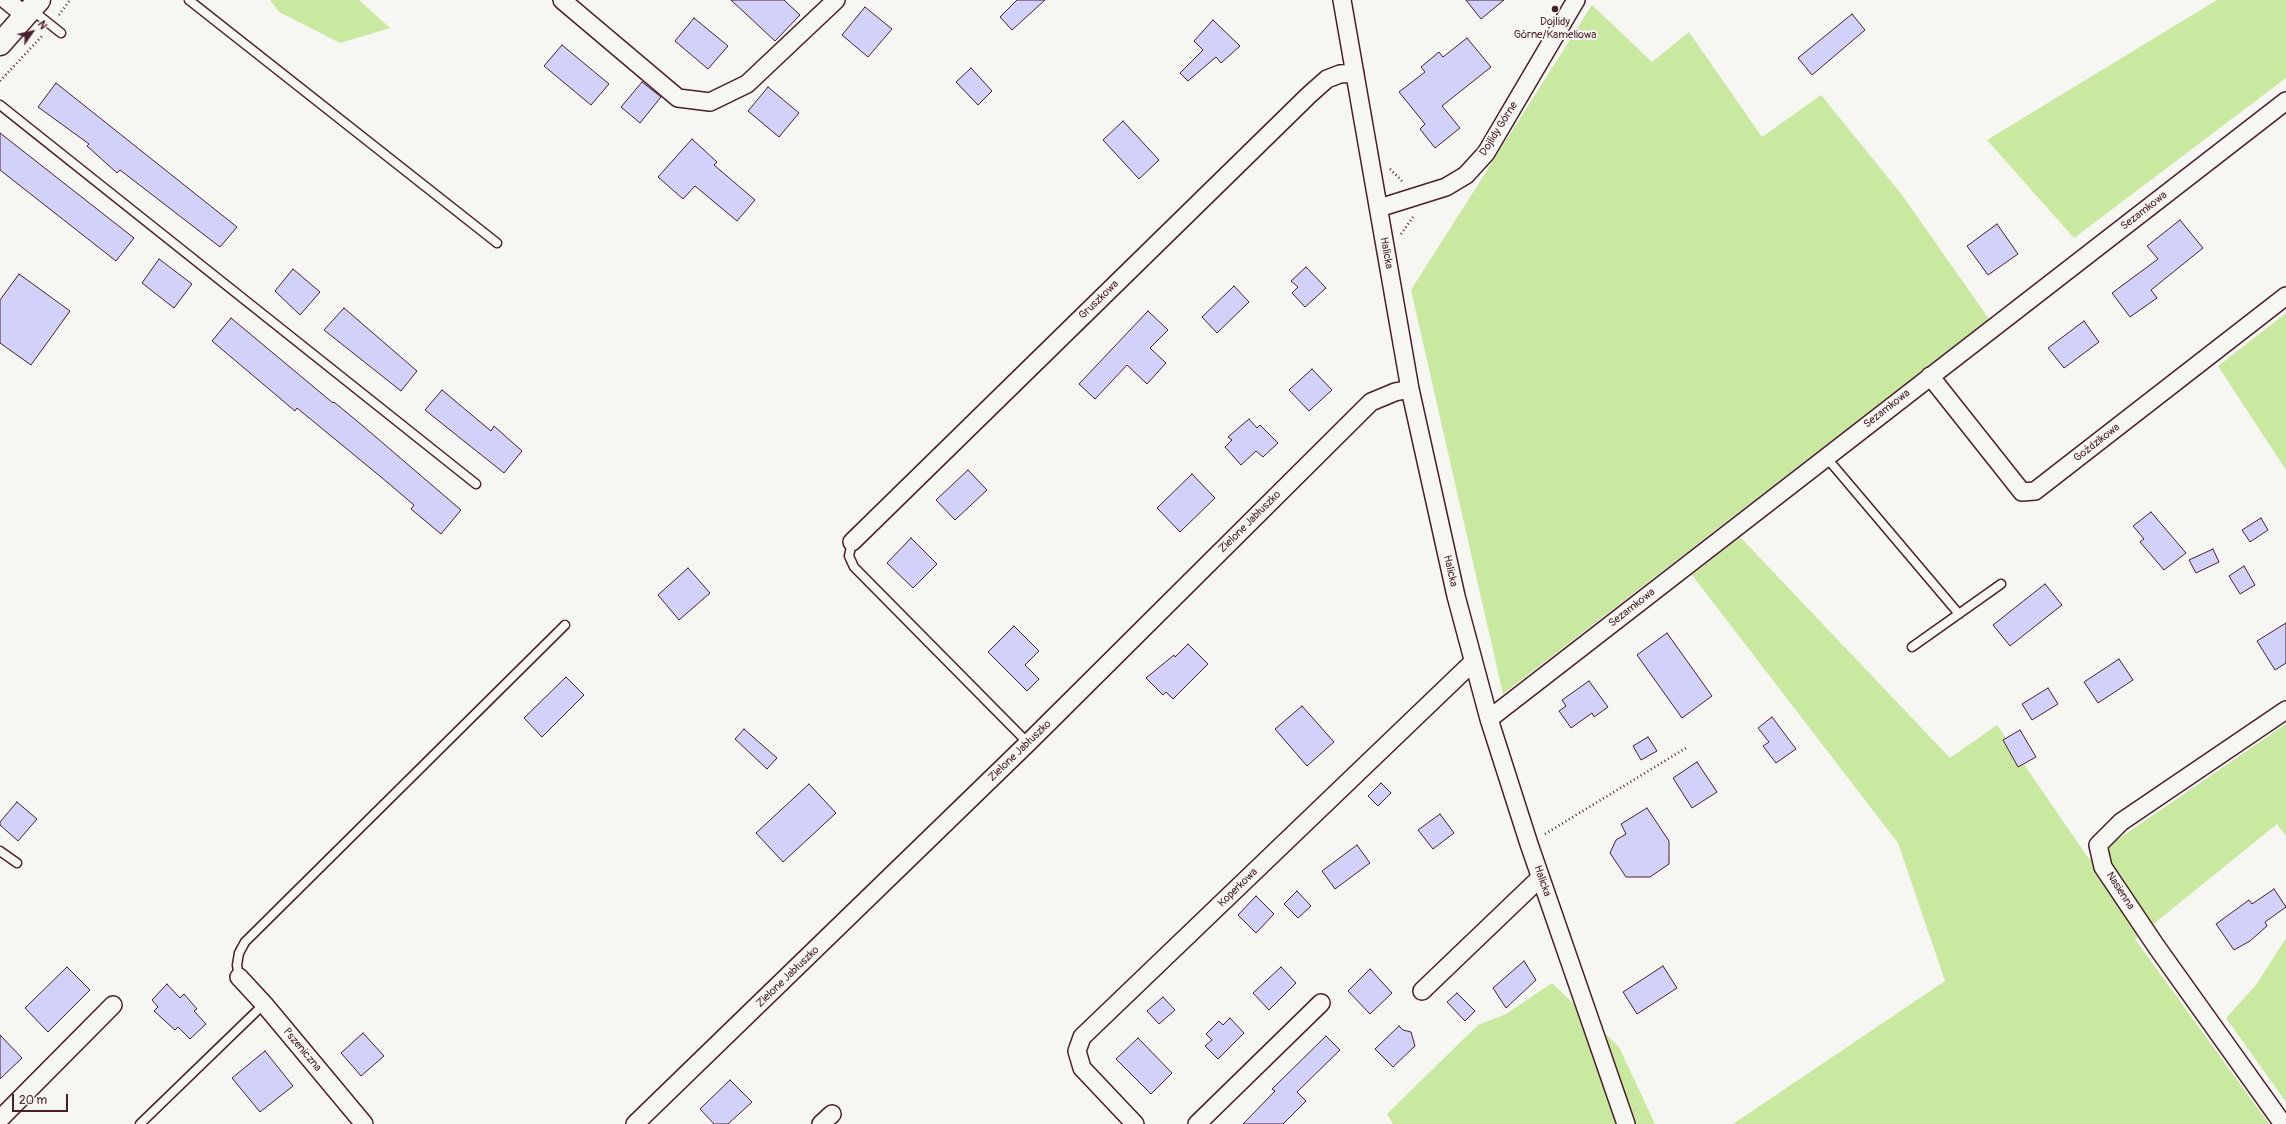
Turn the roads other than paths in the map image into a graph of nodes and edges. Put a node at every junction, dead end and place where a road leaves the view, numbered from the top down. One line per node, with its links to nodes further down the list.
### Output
1 (6, 0): 7 (street)
2 (189, 0): 14 (lane)
3 (562, 0): 4 (street)
4 (836, 0)
5 (1342, 0): 10 (street, Halicka)
6 (1576, 0): 13 (street, Dojlidy Górne)
7 (32, 9): 8 (lane); 9 (street)
8 (61, 32)
9 (0, 44)
10 (1355, 73): 13 (street, Halicka); 20 (street, Gruszkowa)
11 (2286, 101): 16 (street, Sezamkowa)
12 (0, 105): 19 (lane)
13 (1379, 208): 17 (street, Halicka)
14 (497, 243)
15 (2286, 296): 16 (street, Goździkowa)
16 (1930, 376): 18 (street, Sezamkowa)
17 (1410, 389): 25 (street, Halicka); 28 (street, Zielone Jabłuszko)
18 (1826, 457): 22 (lane); 27 (street, Sezamkowa)
19 (476, 484)
20 (852, 542): 28 (lane)
21 (2001, 584): 22 (lane)
22 (1959, 614): 24 (lane)
23 (565, 625): 32 (lane)
24 (1912, 648)
25 (1473, 662): 27 (street, Halicka); 38 (street, Koperkowa)
26 (2286, 710): 44 (street, Nasienna)
27 (1489, 719): 31 (street, Halicka)
28 (1028, 743): 41 (street, Zielone Jabłuszko)
29 (0, 851): 30 (lane)
30 (17, 864)
31 (1540, 878): 33 (street); 43 (street, Halicka)
32 (239, 977): 35 (street, Pszeniczna)
33 (1422, 990)
34 (1321, 1003): 42 (street)
35 (264, 1004): 39 (lane); 40 (street, Pszeniczna)
36 (113, 1005): 37 (street)
37 (0, 1119)
38 (1127, 1122)
39 (140, 1124)
40 (364, 1124)
41 (636, 1124)
42 (1197, 1124)
43 (1626, 1124)
44 (2283, 1124)

